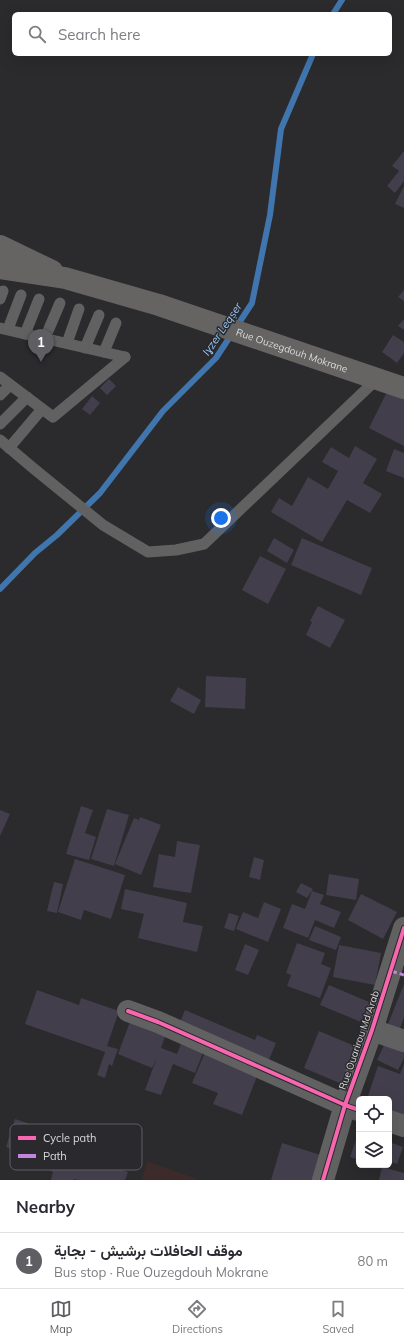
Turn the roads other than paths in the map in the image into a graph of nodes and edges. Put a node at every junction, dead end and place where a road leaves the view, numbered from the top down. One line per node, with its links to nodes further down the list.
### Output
1 (0, 246): 3 (main road, Rue Ouzegdouh Mokrane)
2 (0, 268): 3 (main road, Rue Ouzegdouh Mokrane)
3 (65, 278): 17 (main road, Rue Ouzegdouh Mokrane)
4 (21, 295): 10 (lane)
5 (39, 299): 11 (lane)
6 (60, 303): 12 (lane)
7 (78, 308): 13 (lane)
8 (99, 315): 14 (lane)
9 (116, 323): 15 (lane)
10 (4, 329): 11 (lane)
11 (25, 334): 12 (lane)
12 (45, 338): 13 (lane)
13 (66, 343): 14 (lane)
14 (85, 348): 15 (lane)
15 (104, 352): 22 (lane)
16 (0, 377): 18 (lane)
17 (377, 379): 19 (main road, Rue Ouzegdouh Mokrane); 24 (lane)
18 (10, 385): 20 (lane); 21 (lane)
19 (404, 388)
20 (0, 396)
21 (27, 397): 22 (lane); 23 (lane)
22 (42, 408): 24 (lane)
23 (0, 424)
24 (4, 444)
25 (404, 928): 27 (street, Rue Ouarirou Md Arab)
26 (128, 1011): 29 (street)
27 (372, 1030): 28 (street); 29 (street, Rue Ouarirou Md Arab)
28 (404, 1041)
29 (352, 1108): 32 (street, Rue Ouarirou Md Arab)
30 (392, 1122): 31 (street)
31 (404, 1126)
32 (324, 1180)

